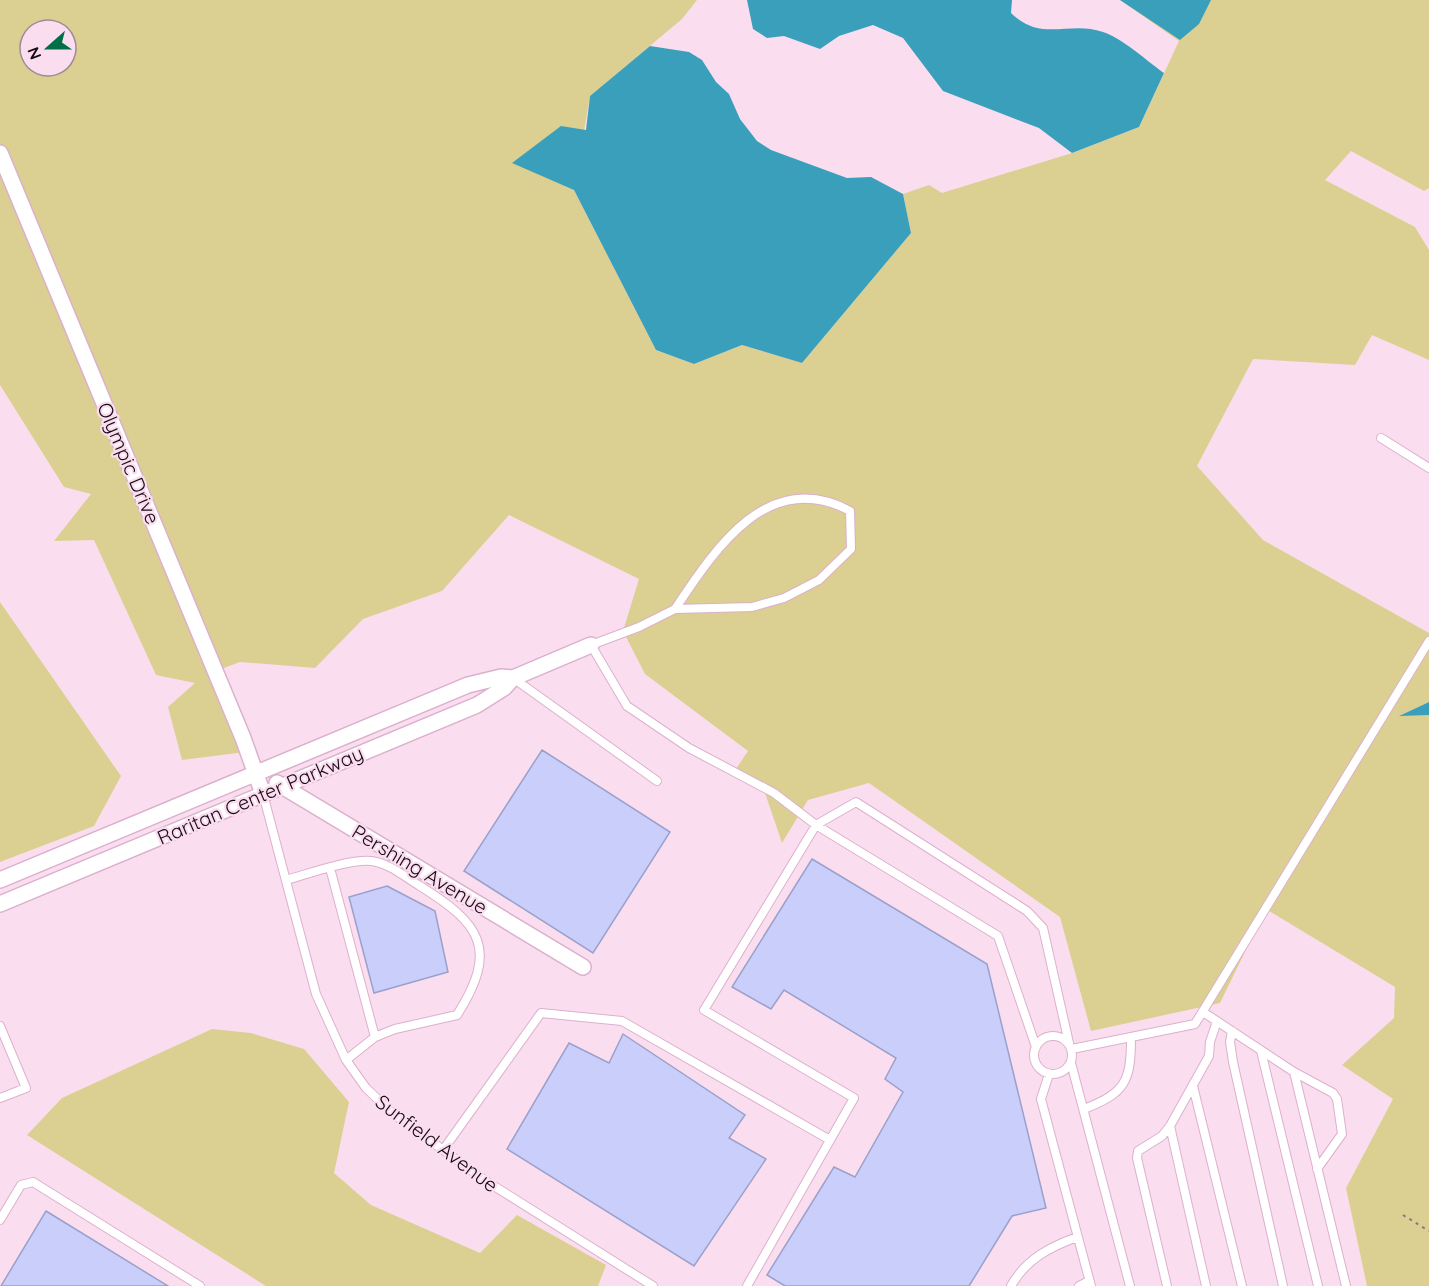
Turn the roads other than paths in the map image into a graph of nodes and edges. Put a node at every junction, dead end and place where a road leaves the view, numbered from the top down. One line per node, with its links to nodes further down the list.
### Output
1 (0, 153): 8 (street, Olympic Drive)
2 (1382, 438): 3 (lane)
3 (1429, 468)
4 (675, 609): 4 (lane); 6 (lane)
5 (1429, 641): 18 (lane)
6 (591, 645): 7 (street, Raritan Center Parkway); 12 (lane)
7 (513, 678): 8 (street, Raritan Center Parkway); 9 (lane); 10 (street, Raritan Center Parkway)
8 (256, 773): 10 (street, Pershing Avenue); 11 (street, Olympic Drive); 14 (street, Raritan Center Parkway)
9 (657, 781)
10 (283, 786): 11 (street, Raritan Center Parkway); 17 (street, Pershing Avenue)
11 (263, 794): 15 (lane, Sunfield Avenue); 16 (street, Raritan Center Parkway)
12 (816, 825): 24 (lane); 25 (lane); 35 (lane)
13 (330, 868): 15 (lane); 22 (lane); 22 (lane)
14 (0, 880)
15 (286, 880): 27 (lane, Sunfield Avenue)
16 (0, 904)
17 (583, 967)
18 (1203, 1012): 19 (lane); 23 (lane)
19 (1217, 1022): 21 (lane); 31 (lane)
20 (0, 1026): 32 (lane)
21 (1232, 1031): 26 (lane); 50 (lane)
22 (375, 1037): 27 (lane)
23 (1131, 1038): 24 (lane); 33 (lane)
24 (1070, 1046): 25 (lane); 28 (lane)
25 (1036, 1047): 30 (lane)
26 (1261, 1050): 29 (lane); 51 (lane)
27 (346, 1060): 36 (lane, Sunfield Avenue)
28 (1071, 1063): 30 (lane); 33 (lane)
29 (1294, 1072): 37 (lane); 37 (lane)
30 (1049, 1074): 39 (lane)
31 (1192, 1086): 34 (lane); 49 (lane)
32 (0, 1098)
33 (1084, 1109): 46 (lane)
34 (1170, 1126): 47 (lane); 48 (lane)
35 (830, 1140): 36 (lane); 43 (lane)
36 (444, 1150): 41 (lane, Sunfield Avenue)
37 (1317, 1169): 52 (lane)
38 (0, 1220): 42 (lane)
39 (1077, 1237): 40 (lane); 44 (lane)
40 (1090, 1283): 45 (lane)
41 (648, 1285)
42 (200, 1286)
43 (747, 1286)
44 (1011, 1286)
45 (1079, 1286)
46 (1130, 1286)
47 (1167, 1286)
48 (1206, 1286)
49 (1242, 1286)
50 (1283, 1286)
51 (1318, 1286)
52 (1346, 1286)

